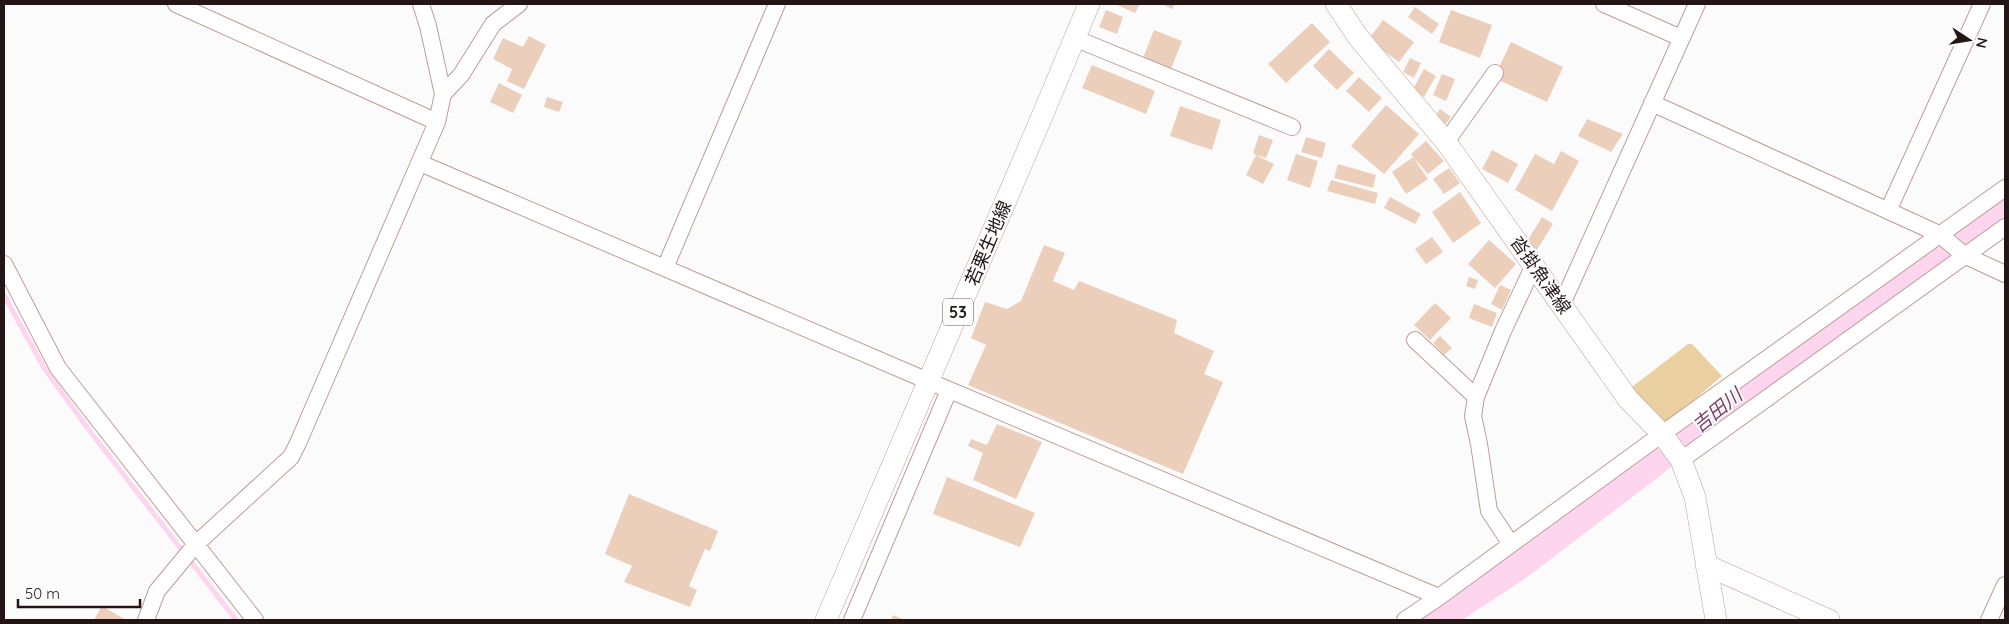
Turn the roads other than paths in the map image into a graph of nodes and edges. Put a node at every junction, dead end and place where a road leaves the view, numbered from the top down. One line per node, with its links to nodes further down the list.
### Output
1 (176, 4): 15 (street)
2 (420, 4): 13 (street)
3 (518, 4): 13 (street)
4 (777, 4): 26 (street)
5 (1088, 4): 10 (main road, 若栗生地線 / 53)
6 (1336, 4): 17 (main road, 沓掛魚津線)
7 (1604, 4): 11 (street)
8 (1697, 4): 11 (street)
9 (1982, 4): 20 (street)
10 (1074, 38): 16 (street); 30 (main road, 若栗生地線 / 53)
11 (1681, 38): 14 (street)
12 (1495, 73): 17 (street)
13 (442, 94): 15 (street)
14 (1652, 104): 20 (street); 28 (street)
15 (437, 122): 18 (street)
16 (1292, 127)
17 (1446, 142): 25 (main road, 沓掛魚津線)
18 (420, 162): 26 (street); 35 (street)
19 (2005, 188): 22 (street)
20 (1888, 211): 22 (street)
21 (2005, 228): 23 (street)
22 (1942, 236): 23 (street); 33 (street)
23 (1962, 253): 27 (street); 34 (street)
24 (4, 264): 35 (street)
25 (1534, 265): 28 (main road, 沓掛魚津線); 32 (street)
26 (665, 268): 30 (street)
27 (2005, 274)
28 (1562, 304): 33 (main road, 沓掛魚津線)
29 (1415, 340): 32 (street)
30 (928, 381): 31 (street); 42 (main road, 若栗生地線 / 53)
31 (949, 390): 39 (street); 43 (street)
32 (1476, 397): 36 (street)
33 (1664, 437): 34 (main road, 沓掛魚津線); 36 (street)
34 (1680, 458): 37 (main road, 沓掛魚津線)
35 (196, 544): 40 (street); 41 (street)
36 (1512, 544): 39 (street)
37 (1706, 565): 45 (main road, 沓掛魚津線); 46 (main road)
38 (2005, 585): 47 (street)
39 (1439, 598): 44 (street)
40 (146, 620)
41 (255, 620)
42 (826, 620)
43 (852, 620)
44 (1405, 620)
45 (1716, 620)
46 (1829, 620)
47 (1989, 620)

